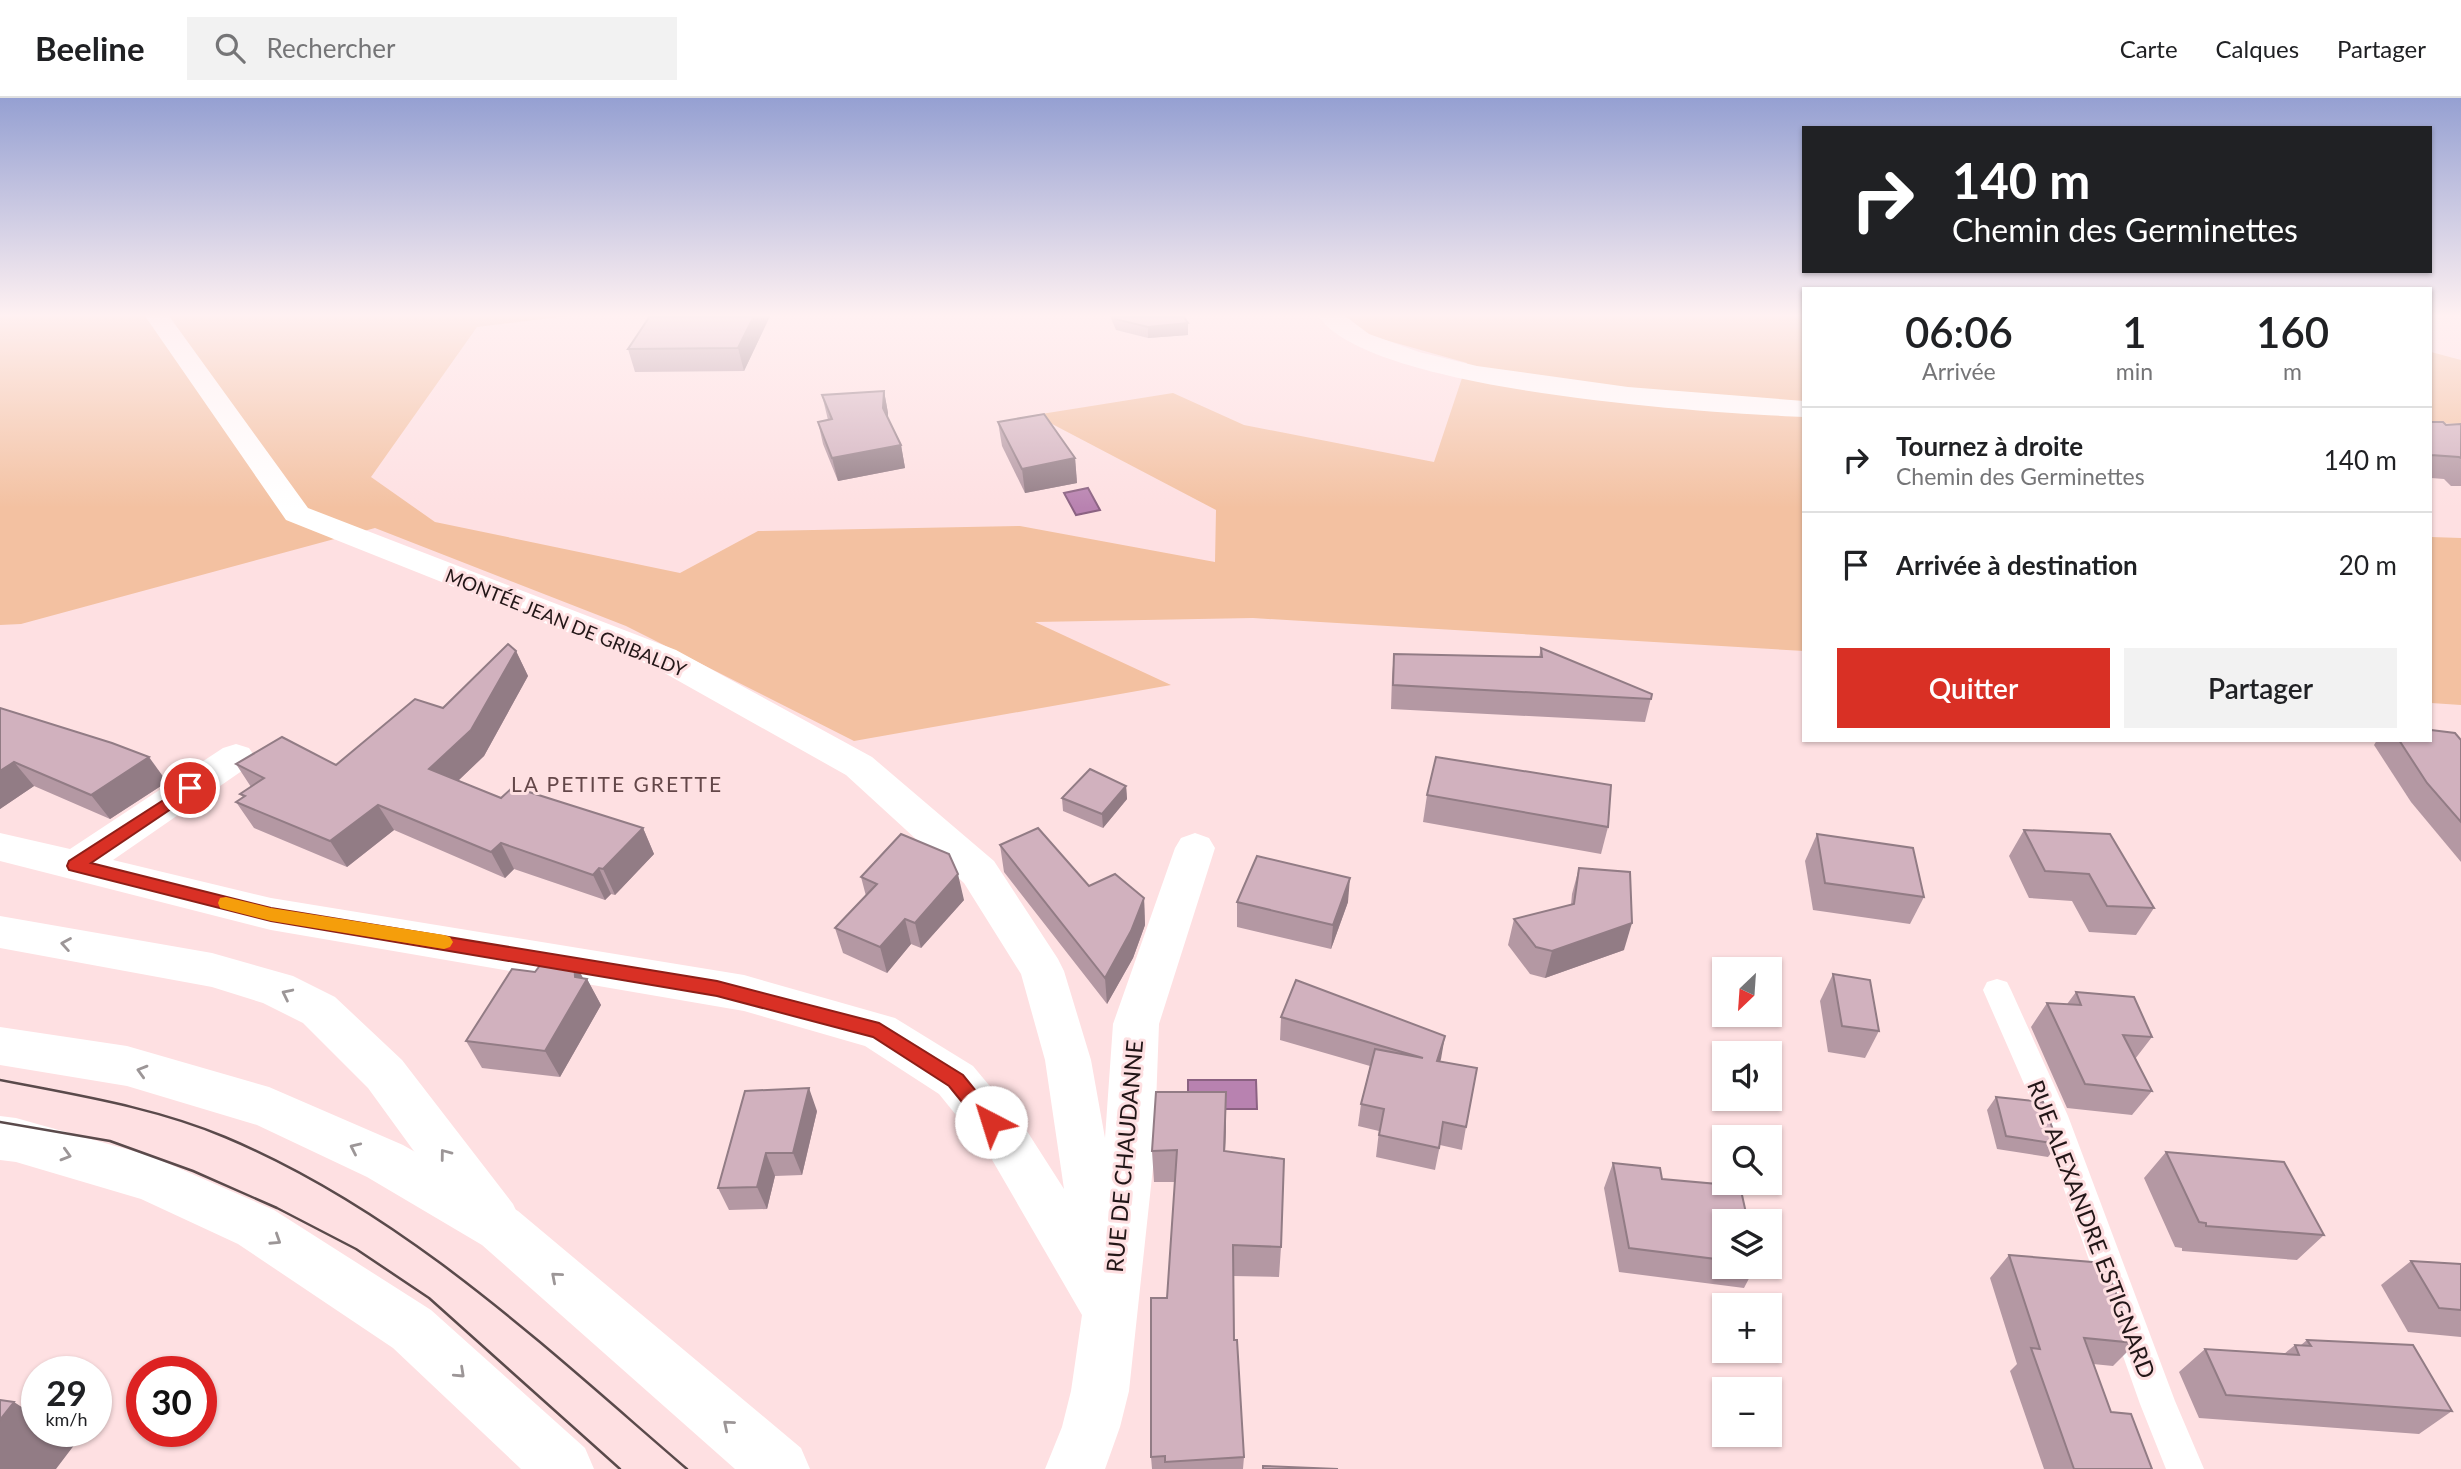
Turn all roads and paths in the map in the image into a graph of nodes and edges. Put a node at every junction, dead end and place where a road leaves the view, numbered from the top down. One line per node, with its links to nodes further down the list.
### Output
1 (202, 380): 13 (street, MONTÉE JEAN DE GRIBALDY)
2 (1523, 380): 3 (street)
3 (1802, 409)
4 (236, 757): 7 (street)
5 (0, 847): 7 (street)
6 (1195, 848): 13 (street, RUE DE CHAUDANNE)
7 (75, 866): 13 (street)
8 (0, 932): 12 (street, one-way to 8)
9 (1997, 990): 17 (lane, RUE ALEXANDRE ESTIGNARD)
10 (0, 1046): 12 (street, one-way to 10)
11 (0, 1139): 14 (street, one-way to 14)
12 (500, 1228): 15 (street, one-way to 12)
13 (1109, 1312): 16 (street, RUE DE CHAUDANNE)
14 (564, 1469)
15 (780, 1469)
16 (1075, 1469)
17 (2185, 1469)

